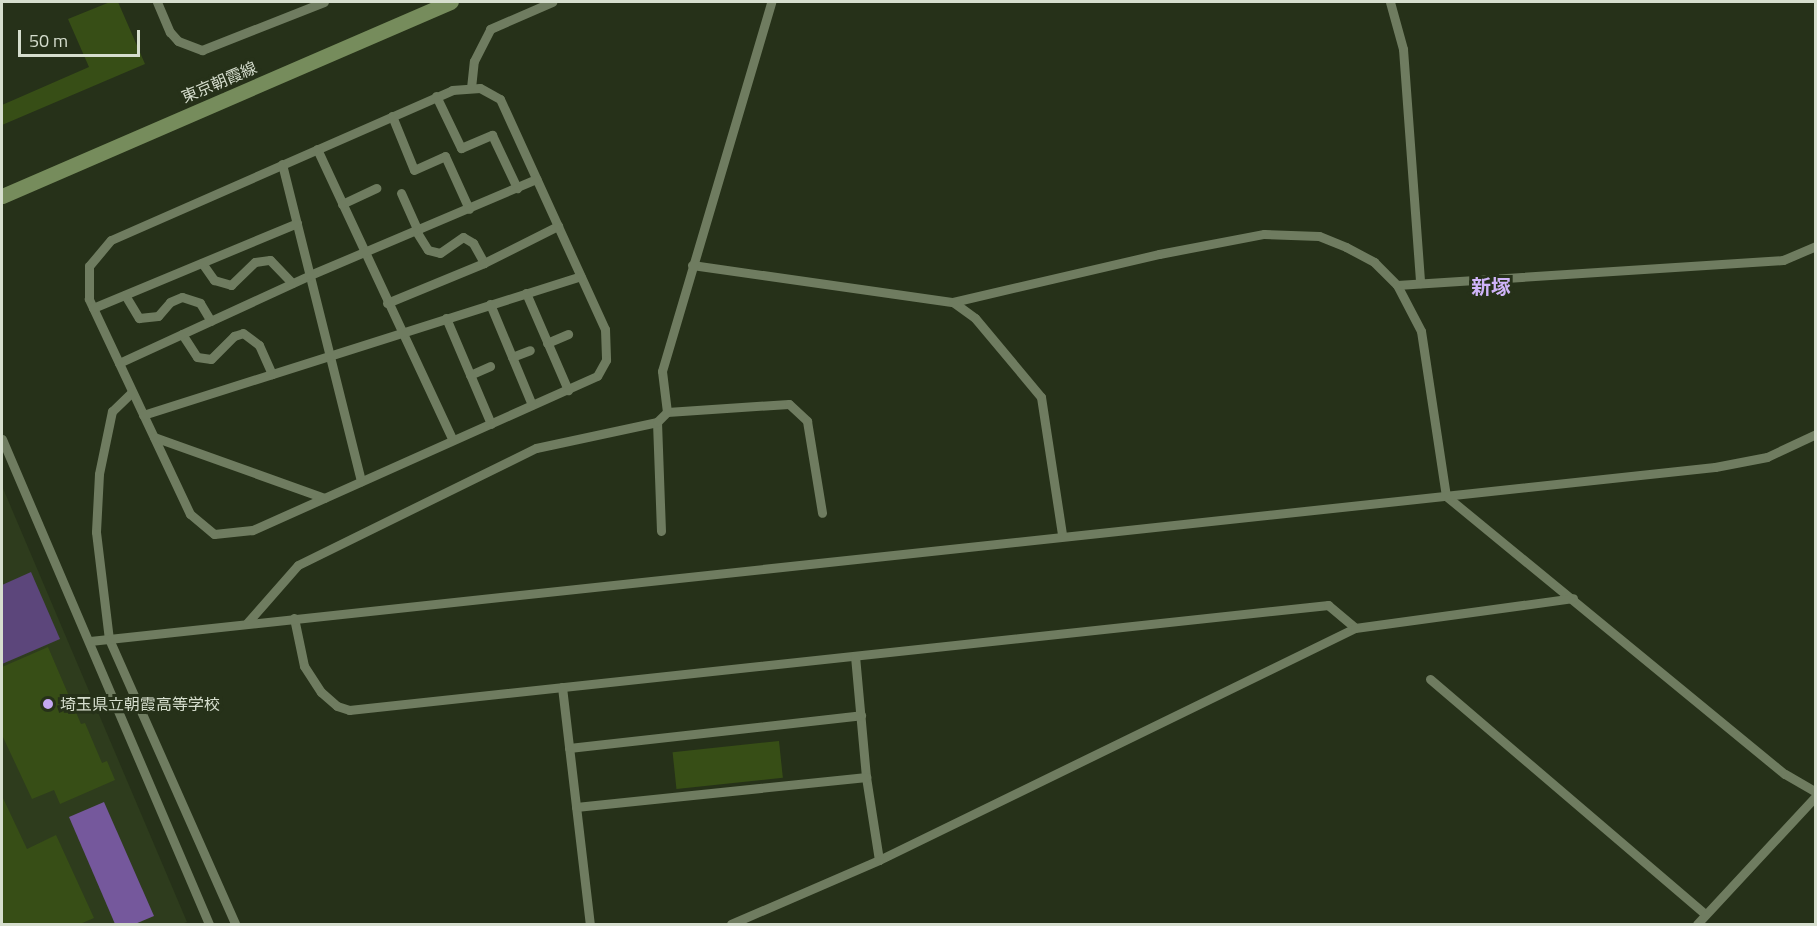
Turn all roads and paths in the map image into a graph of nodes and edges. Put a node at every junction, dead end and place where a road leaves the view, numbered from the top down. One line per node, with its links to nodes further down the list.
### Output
1 (157, 2): 2 (lane)
2 (324, 2)
3 (451, 2): 16 (main road, 東京朝霞線)
4 (552, 2): 7 (lane)
5 (771, 2): 26 (lane)
6 (1390, 2): 29 (lane)
7 (471, 88): 8 (lane); 12 (lane)
8 (436, 96): 9 (lane); 14 (lane)
9 (392, 116): 10 (lane); 18 (lane)
10 (317, 149): 11 (lane); 17 (lane)
11 (282, 164): 19 (lane); 37 (lane)
12 (536, 179): 14 (lane); 20 (lane)
13 (376, 188): 17 (lane)
14 (517, 188): 18 (lane)
15 (402, 193): 21 (lane)
16 (2, 196)
17 (342, 204): 23 (lane)
18 (469, 209): 21 (lane)
19 (297, 223): 24 (lane); 27 (lane)
20 (558, 226): 25 (lane); 28 (lane)
21 (417, 231): 23 (lane); 25 (lane)
22 (1815, 246): 29 (lane)
23 (365, 254): 27 (lane); 35 (lane)
24 (202, 263): 30 (lane); 33 (lane)
25 (484, 263): 35 (lane)
26 (692, 266): 34 (lane); 54 (lane)
27 (310, 275): 30 (lane); 45 (lane)
28 (580, 276): 32 (lane); 51 (lane)
29 (1420, 283): 31 (lane)
30 (292, 284): 39 (lane)
31 (1397, 285): 34 (lane); 63 (lane)
32 (526, 293): 36 (lane); 43 (lane)
33 (125, 295): 37 (lane); 39 (lane)
34 (953, 302): 67 (lane)
35 (387, 303): 40 (lane)
36 (490, 304): 38 (lane); 46 (lane)
37 (93, 308): 47 (lane)
38 (446, 318): 40 (lane); 50 (lane)
39 (211, 321): 41 (lane)
40 (400, 333): 45 (lane); 61 (lane)
41 (182, 334): 47 (lane); 49 (lane)
42 (568, 334): 43 (lane)
43 (547, 343): 51 (lane)
44 (530, 350): 46 (lane)
45 (331, 355): 49 (lane); 62 (lane)
46 (512, 357): 53 (lane)
47 (119, 363): 52 (lane)
48 (490, 366): 50 (lane)
49 (272, 374): 55 (lane)
50 (470, 375): 57 (lane)
51 (568, 390): 53 (lane)
52 (132, 392): 55 (lane); 72 (lane)
53 (532, 405): 57 (lane)
54 (667, 412): 56 (lane); 65 (lane)
55 (143, 415): 59 (lane)
56 (657, 422): 66 (lane); 70 (lane)
57 (491, 424): 61 (lane)
58 (1815, 434): 63 (lane)
59 (154, 437): 64 (lane); 64 (lane)
60 (2, 439): 73 (lane)
61 (453, 440): 62 (lane)
62 (361, 481): 64 (lane)
63 (1446, 496): 67 (lane); 68 (lane)
64 (324, 498)
65 (822, 513)
66 (661, 531)
67 (1062, 535): 69 (lane)
68 (1573, 598): 71 (lane); 80 (lane)
69 (294, 618): 70 (lane); 76 (lane)
70 (247, 623): 72 (lane)
71 (1355, 628): 74 (lane); 82 (lane)
72 (109, 639): 73 (lane); 85 (lane)
73 (90, 641): 84 (lane)
74 (855, 656): 76 (lane); 77 (lane)
75 (1430, 679): 83 (lane)
76 (562, 687): 78 (lane)
77 (861, 714): 78 (lane); 79 (lane)
78 (569, 748): 81 (lane)
79 (866, 777): 81 (lane); 82 (lane)
80 (1815, 794): 83 (lane)
81 (576, 807): 86 (lane)
82 (879, 860): 87 (lane)
83 (1704, 913): 88 (lane)
84 (209, 924)
85 (235, 924)
86 (590, 924)
87 (731, 924)
88 (1696, 924)

